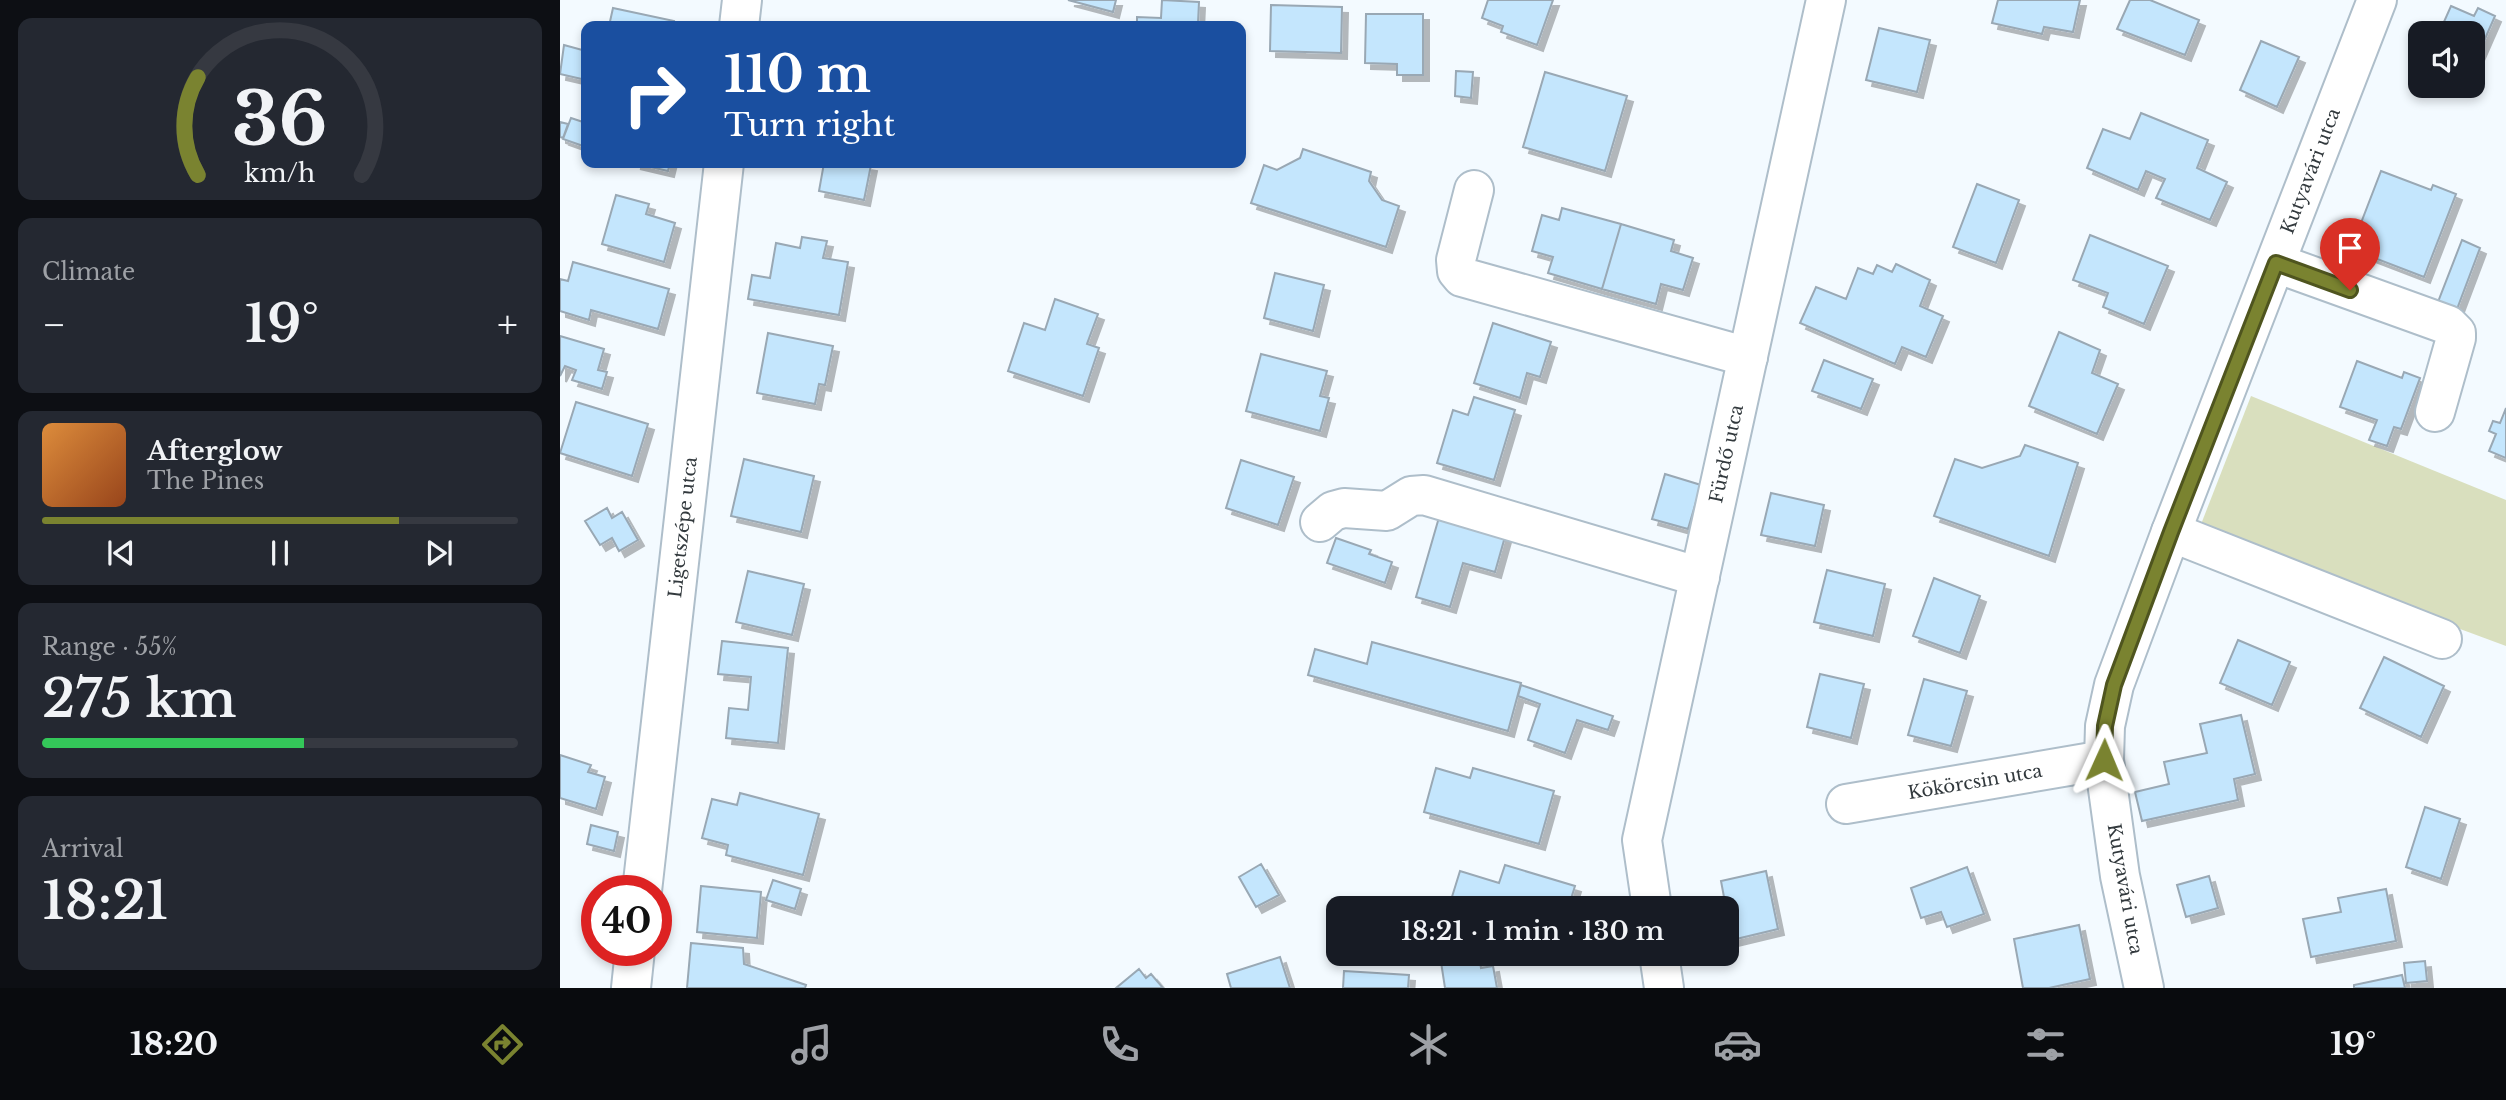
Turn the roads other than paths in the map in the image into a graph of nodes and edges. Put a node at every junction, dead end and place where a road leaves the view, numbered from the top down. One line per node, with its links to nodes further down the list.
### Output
1 (742, 0): 4 (street)
2 (1826, 0): 8 (street, Fürdő utca)
3 (2372, 2): 7 (street, Kutyavári utca)
4 (740, 21)
5 (723, 168): 16 (street, Ligetszépe utca)
6 (1474, 190): 8 (street)
7 (2276, 263): 9 (street); 11 (street, Kutyavári utca)
8 (1748, 357): 12 (street, Fürdő utca)
9 (2435, 412)
10 (1320, 522): 12 (street)
11 (2171, 532): 13 (street); 14 (street, Kutyavári utca)
12 (1700, 577): 17 (street, Fürdő utca)
13 (2442, 639)
14 (2104, 760): 15 (street, Kökörcsin utca); 22 (street, Kutyavári utca)
15 (1846, 804)
16 (644, 875)
17 (1651, 896)
18 (633, 966): 20 (street)
19 (1661, 966): 21 (street)
20 (631, 988)
21 (1664, 988)
22 (2144, 988)

